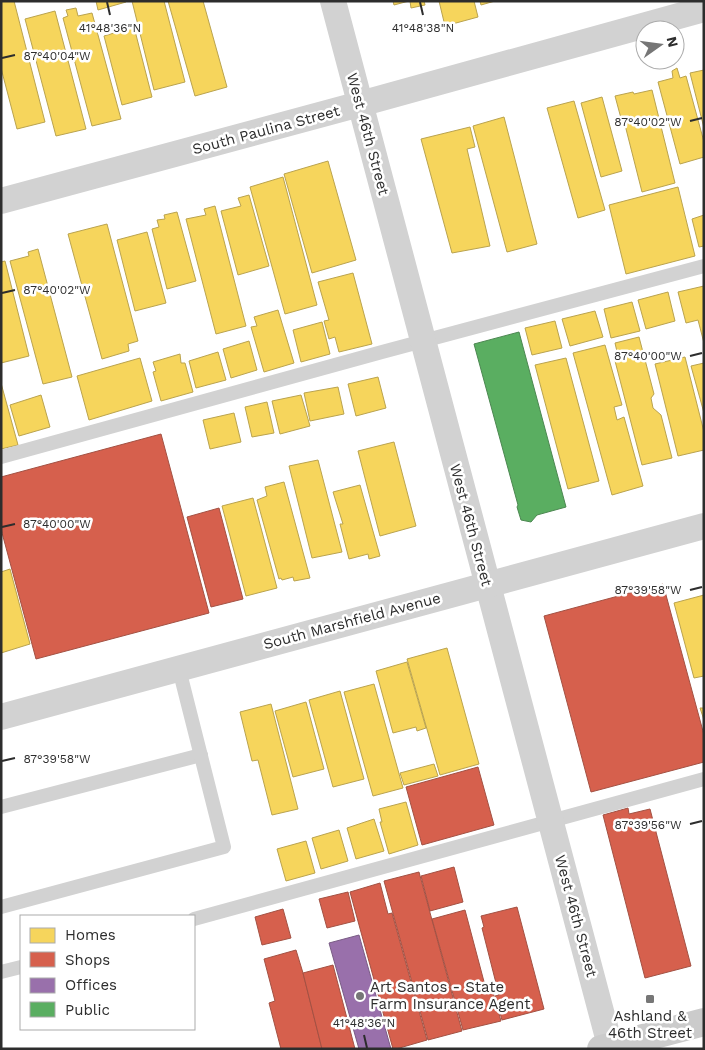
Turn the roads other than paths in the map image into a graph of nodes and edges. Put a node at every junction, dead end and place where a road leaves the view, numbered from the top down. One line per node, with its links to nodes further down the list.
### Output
1 (332, 1): 3 (street, West 46th Street)
2 (704, 9): 3 (street, South Paulina Street)
3 (360, 104): 4 (street, South Paulina Street); 6 (street, West 46th Street)
4 (1, 201)
5 (704, 266): 6 (lane)
6 (423, 341): 7 (lane); 9 (street, West 46th Street)
7 (1, 457)
8 (704, 526): 9 (street, South Marshfield Avenue)
9 (487, 584): 10 (street, South Marshfield Avenue); 15 (street, West 46th Street)
10 (179, 669): 11 (street, South Marshfield Avenue); 12 (lane)
11 (1, 717)
12 (201, 755): 14 (lane); 16 (lane)
13 (704, 779): 15 (lane)
14 (1, 808)
15 (550, 821): 17 (lane); 21 (street, West 46th Street)
16 (1, 907)
17 (195, 919)
18 (20, 967): 19 (lane)
19 (1, 972)
20 (704, 1022): 21 (main road)
21 (607, 1048)

